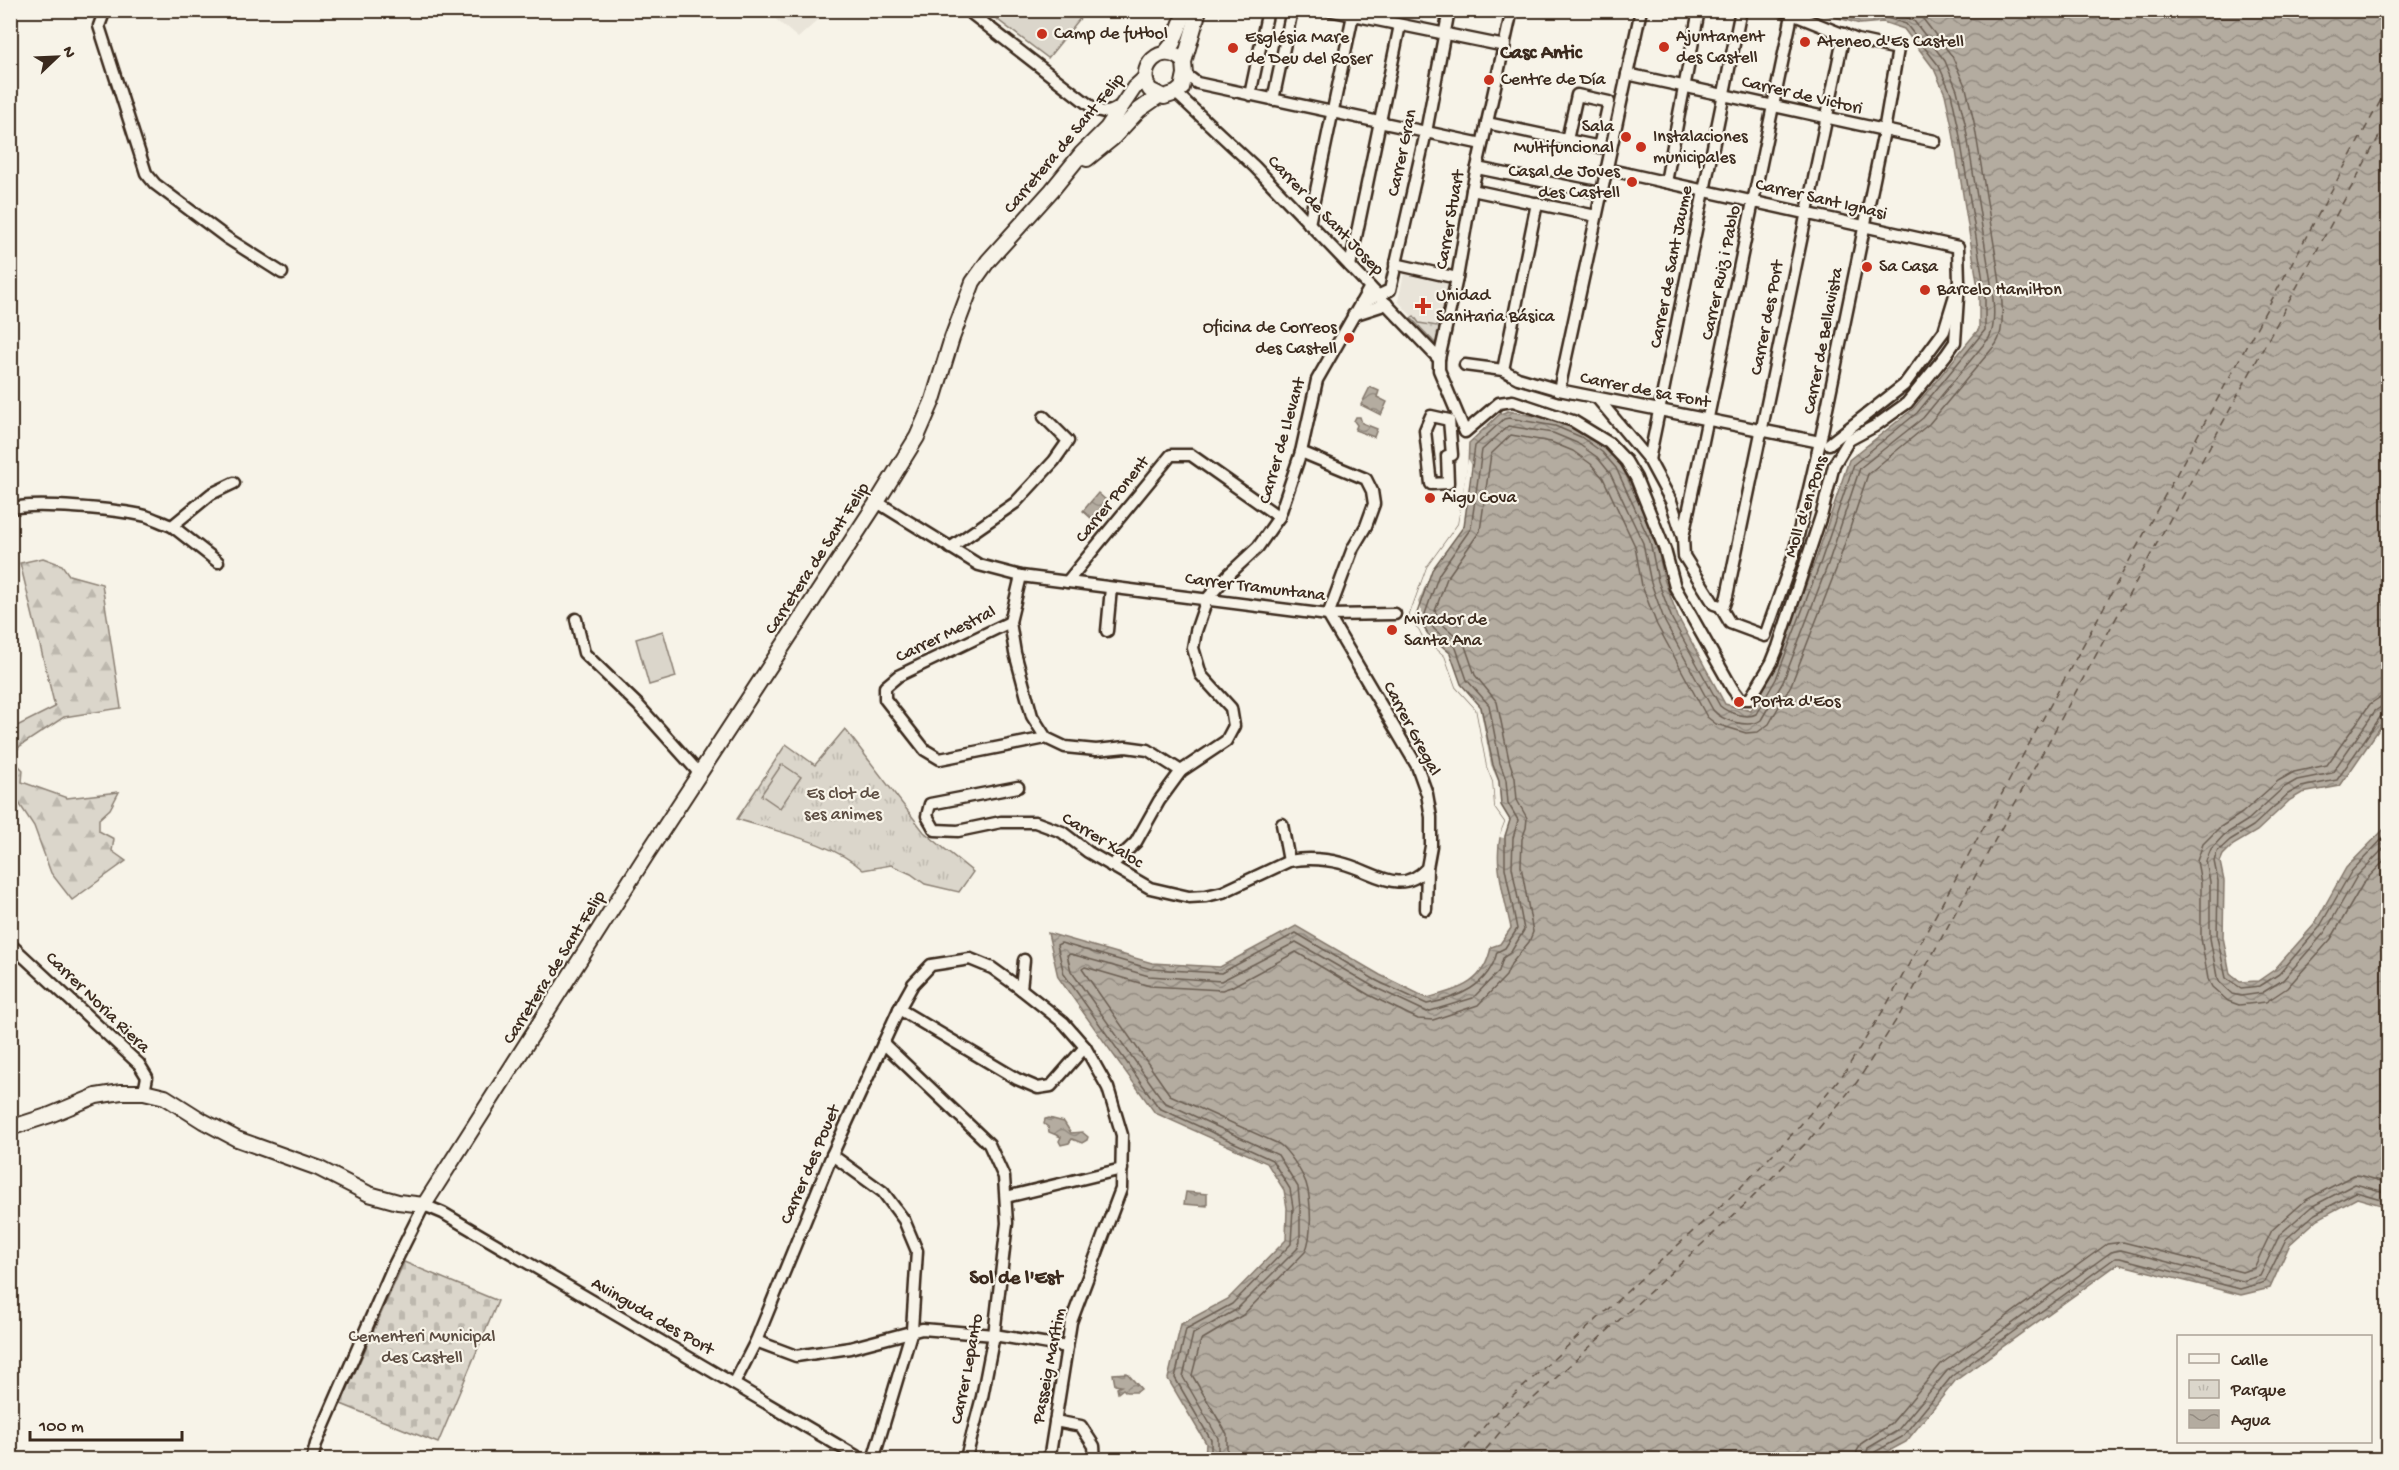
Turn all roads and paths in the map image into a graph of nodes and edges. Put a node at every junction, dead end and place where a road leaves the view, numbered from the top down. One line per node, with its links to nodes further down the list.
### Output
1 (105, 10): 56 (street)
2 (967, 10): 29 (street)
3 (1186, 10): 19 (main road)
4 (1199, 10): 20 (main road)
5 (1268, 10): 25 (street)
6 (1292, 10): 28 (street)
7 (1328, 10): 13 (street)
8 (1449, 10): 16 (street, Carrer Gran)
9 (1512, 10): 18 (street, Carrer Stuart)
10 (1641, 10): 21 (street)
11 (1699, 10): 23 (street)
12 (1740, 10): 27 (street, Carrer de Sant Jaume)
13 (1354, 13): 15 (street); 31 (street)
14 (1787, 13): 17 (street); 30 (street, Carrer Ruiz i Pablo)
15 (1400, 25): 16 (street); 33 (street)
16 (1444, 34): 18 (street); 36 (street, Carrer Gran)
17 (1844, 34): 32 (street, Carrer des Port); 35 (street, Carrer de Bellavista)
18 (1505, 46): 34 (street, Carrer Stuart)
19 (1165, 53): 20 (main road); 22 (main road)
20 (1184, 68): 24 (main road); 25 (street)
21 (1627, 74): 23 (street, Carrer de Victori); 40 (street)
22 (1145, 78): 26 (main road); 29 (main road, Carretera de Sant Felip)
23 (1684, 87): 27 (street, Carrer de Victori); 43 (street)
24 (1176, 93): 26 (main road); 52 (street, Carrer de Sant Josep)
25 (1250, 95): 28 (street)
26 (1159, 96): 44 (main road)
27 (1723, 96): 30 (street, Carrer de Victori); 46 (street, Carrer de Sant Jaume)
28 (1273, 100): 31 (street)
29 (1123, 104): 44 (main road, Carretera de Sant Felip)
30 (1774, 107): 32 (street, Carrer de Victori); 48 (street, Carrer Ruiz i Pablo)
31 (1332, 113): 33 (street); 52 (street)
32 (1826, 118): 35 (street, Carrer de Victori); 50 (street, Carrer des Port)
33 (1380, 122): 36 (street); 55 (street)
34 (1486, 123): 37 (street); 39 (street, Carrer Stuart)
35 (1884, 131): 38 (street, Carrer de Victori); 53 (street, Carrer de Bellavista)
36 (1425, 132): 39 (street); 54 (street, Carrer Gran)
37 (1567, 140): 40 (street); 40 (street)
38 (1935, 141)
39 (1482, 144): 41 (street, Carrer Stuart)
40 (1604, 148): 42 (street)
41 (1477, 168): 45 (street, Carrer Stuart); 47 (street)
42 (1606, 169): 43 (street, Carrer Sant Ignasi); 47 (street)
43 (1666, 182): 46 (street, Carrer Sant Ignasi)
44 (1052, 190): 78 (main road, Carretera de Sant Felip)
45 (1472, 190): 49 (street); 57 (street, Carrer Stuart)
46 (1704, 190): 48 (street, Carrer Sant Ignasi); 68 (street, Carrer de Sant Jaume)
47 (1601, 193): 51 (street)
48 (1754, 202): 50 (street, Carrer Sant Ignasi); 71 (street, Carrer Ruiz i Pablo)
49 (1537, 203): 51 (street); 65 (street)
50 (1806, 213): 53 (street, Carrer Sant Ignasi); 72 (street, Carrer des Port)
51 (1596, 216): 66 (street)
52 (1309, 224): 55 (street, Carrer de Sant Josep)
53 (1864, 226): 58 (street, Carrer Sant Ignasi); 74 (street, Carrer de Bellavista)
54 (1395, 264): 57 (street); 60 (street, Carrer Gran)
55 (1350, 266): 59 (street, Carrer de Sant Josep)
56 (282, 273)
57 (1457, 278): 63 (street, Carrer Stuart)
58 (1959, 282): 73 (street, Moll d'en Pons); 74 (street)
59 (1370, 287): 60 (street, Carrer de Sant Josep); 61 (street, Carrer de Llevant)
60 (1383, 300): 61 (street); 62 (street); 63 (street, Carrer de Sant Josep)
61 (1360, 304): 62 (street, Carrer de Llevant)
62 (1353, 315): 75 (street, Carrer de Llevant)
63 (1439, 364): 73 (street, Carrer de Sant Josep)
64 (1465, 365): 65 (street, Carrer de sa Font)
65 (1503, 370): 66 (street, Carrer de sa Font)
66 (1559, 390): 67 (street, Carrer de sa Font)
67 (1598, 399): 68 (street, Carrer de sa Font); 76 (street)
68 (1659, 410): 71 (street, Carrer de sa Font); 76 (street, Carrer de Sant Jaume)
69 (1431, 416): 69 (street)
70 (1044, 417): 83 (street)
71 (1709, 420): 72 (street, Carrer de sa Font); 82 (street, Carrer Ruiz i Pablo)
72 (1762, 430): 74 (street, Carrer de sa Font); 89 (street, Carrer des Port)
73 (1466, 432)
74 (1824, 443): 89 (street, Carrer de Bellavista)
75 (1301, 452): 80 (street, Carrer de Llevant); 91 (street)
76 (1649, 460): 82 (street)
77 (234, 483): 81 (street)
78 (877, 502): 83 (street, Carrer Tramuntana); 97 (main road, Carretera de Sant Felip)
79 (10, 509): 81 (street)
80 (1278, 517): 86 (street, Carrer Ponent); 88 (street, Carrer de Llevant)
81 (172, 526): 84 (street)
82 (1683, 537): 89 (street)
83 (950, 548): 85 (street, Carrer Tramuntana)
84 (218, 562)
85 (1021, 576): 86 (street, Carrer Tramuntana); 93 (street)
86 (1067, 582): 87 (street, Carrer Tramuntana)
87 (1111, 588): 88 (street, Carrer Tramuntana); 94 (street)
88 (1207, 598): 91 (street, Carrer Tramuntana); 96 (street, Carrer de Llevant)
89 (1720, 606)
90 (1395, 614): 91 (street, Carrer Tramuntana)
91 (1328, 615): 102 (street, Carrer Gregal)
92 (576, 619): 97 (street)
93 (1010, 622): 95 (street); 95 (street, Carrer Mestral)
94 (1107, 631)
95 (1046, 738): 96 (street)
96 (1181, 771): 101 (street, Carrer de Llevant)
97 (700, 774): 116 (main road, Carretera de Sant Felip)
98 (1018, 787): 101 (street, Carrer Xaloc)
99 (1282, 824): 100 (street)
100 (1289, 861): 101 (street, Carrer Xaloc); 102 (street, Carrer Xaloc)
101 (1111, 866)
102 (1424, 872): 103 (street, Carrer Gregal)
103 (1426, 909)
104 (10, 944): 111 (street, Carrer Noria Riera)
105 (1024, 960): 107 (street)
106 (931, 965): 107 (street, Passeig Marítim); 108 (street, Carrer des Pouet)
107 (1021, 989): 110 (street, Passeig Marítim)
108 (899, 1009): 109 (street, Carrer des Pouet); 110 (street)
109 (883, 1043): 113 (street, Carrer des Pouet); 115 (street, Carrer Lepanto)
110 (1085, 1047): 114 (street, Passeig Marítim)
111 (144, 1092): 112 (main road); 116 (main road)
112 (10, 1128)
113 (832, 1155): 117 (street); 119 (street, Carrer des Pouet)
114 (1122, 1169): 115 (street); 120 (street, Passeig Marítim)
115 (1006, 1197): 118 (street, Carrer Lepanto)
116 (424, 1205): 121 (street, Avinguda des Port); 123 (street)
117 (912, 1330): 118 (street); 119 (street); 125 (street)
118 (994, 1335): 120 (street); 126 (street, Carrer Lepanto)
119 (756, 1341): 121 (street, Carrer des Pouet)
120 (1067, 1347): 122 (street, Passeig Marítim)
121 (734, 1384): 124 (street, Avinguda des Port)
122 (1056, 1421): 127 (street, Passeig Marítim); 128 (street)
123 (312, 1460)
124 (863, 1460)
125 (873, 1460)
126 (962, 1460)
127 (1049, 1460)
128 (1095, 1460)

